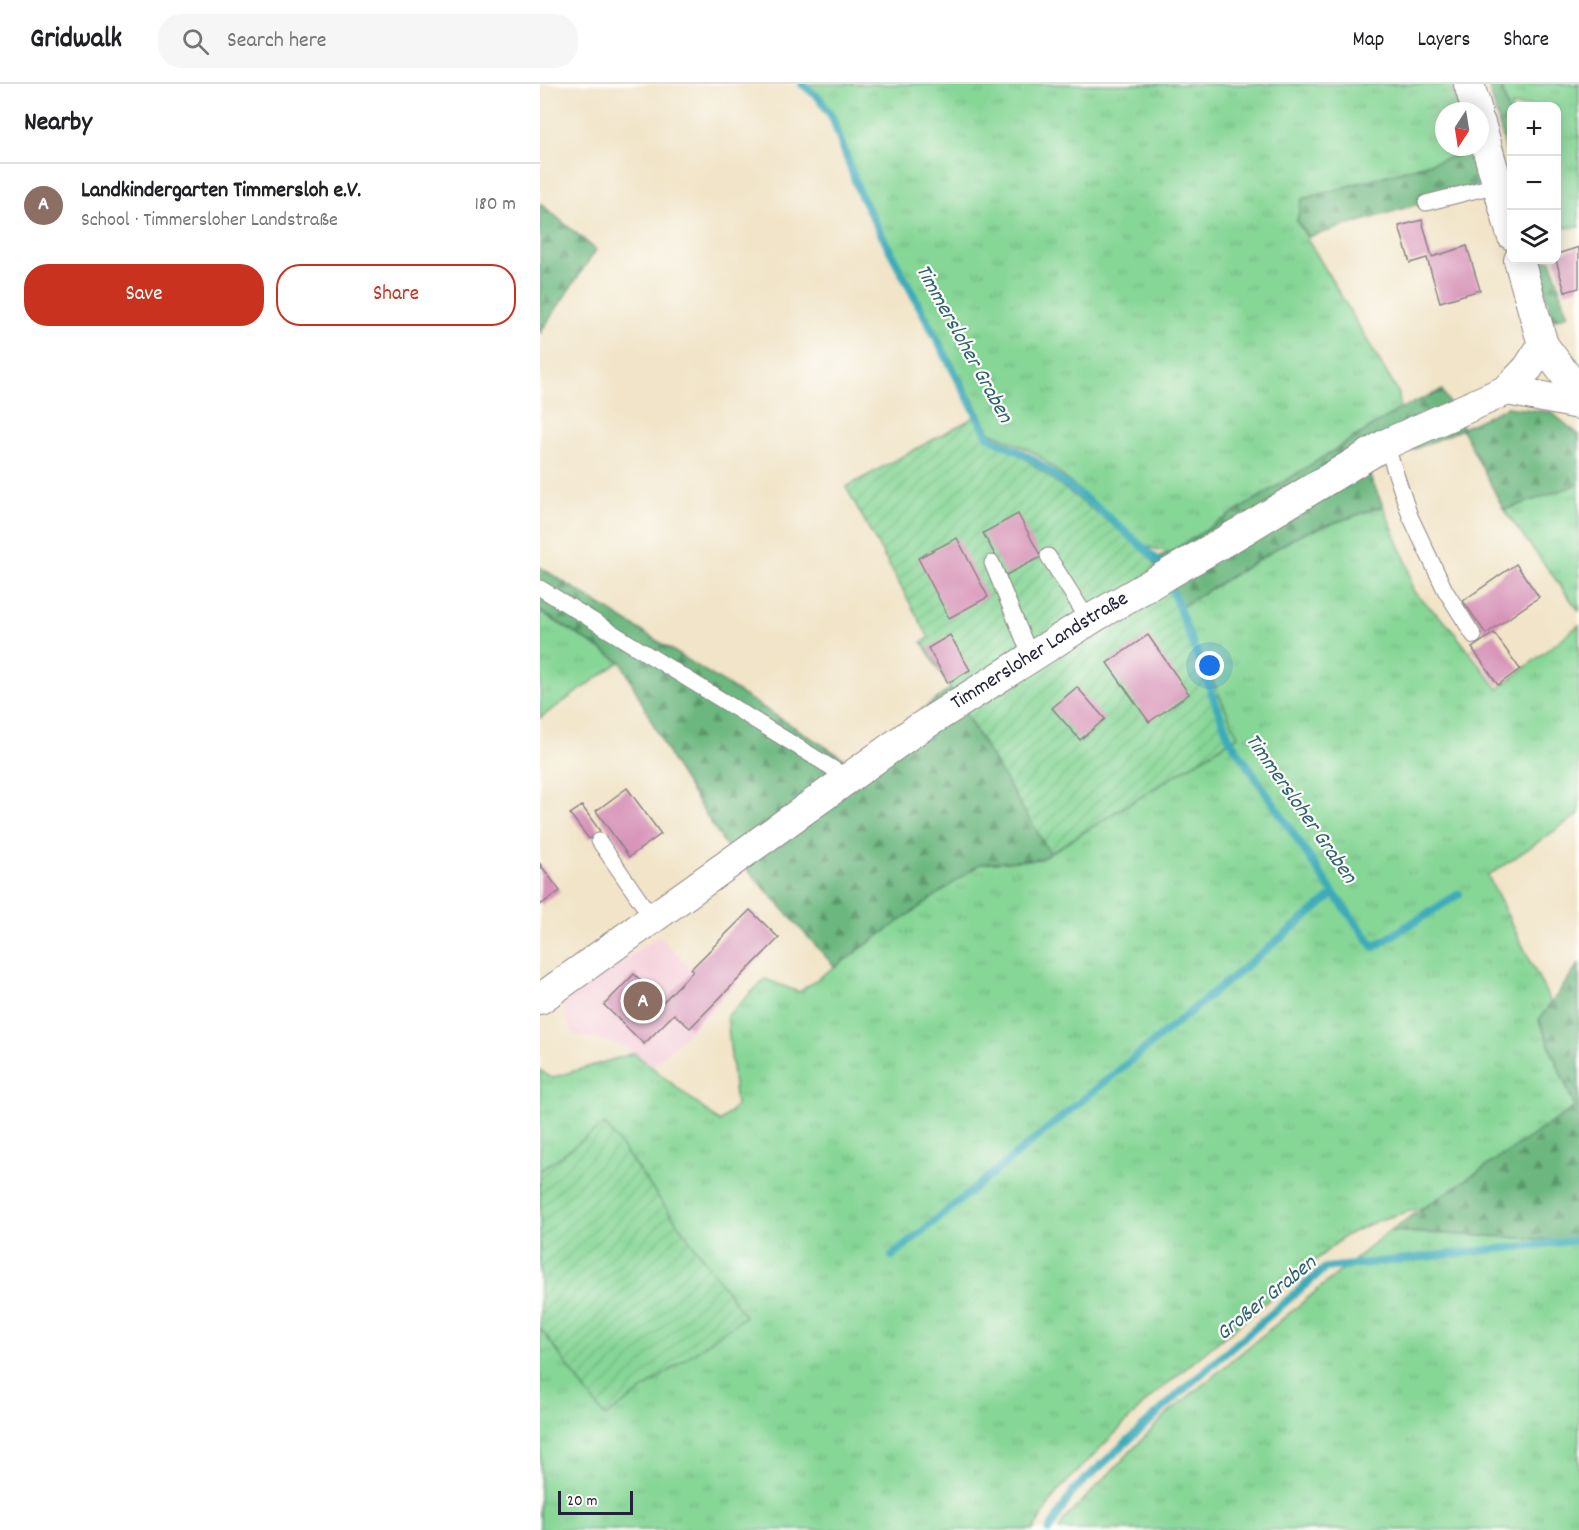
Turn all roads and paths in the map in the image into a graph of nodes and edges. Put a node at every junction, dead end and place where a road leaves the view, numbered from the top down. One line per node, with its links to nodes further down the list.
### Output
1 (1469, 84): 2 (street)
2 (1474, 102)
3 (1489, 155): 4 (street)
4 (1497, 184): 5 (lane); 6 (street)
5 (1426, 203)
6 (1507, 218)
7 (1520, 264): 8 (street)
8 (1543, 345): 9 (street); 10 (street)
9 (1507, 390): 11 (street); 12 (street, Timmersloher Landstraße)
10 (1579, 393)
11 (1579, 404)
12 (1386, 444): 16 (street, Timmersloher Landstraße); 17 (lane)
13 (1048, 556): 16 (lane)
14 (992, 563): 18 (lane)
15 (540, 588): 19 (lane)
16 (1089, 621): 18 (street, Timmersloher Landstraße)
17 (1474, 636)
18 (1031, 657): 19 (street, Timmersloher Landstraße)
19 (850, 779): 21 (street, Timmersloher Landstraße)
20 (599, 841): 21 (lane)
21 (652, 918): 22 (street, Timmersloher Landstraße)
22 (540, 999)

